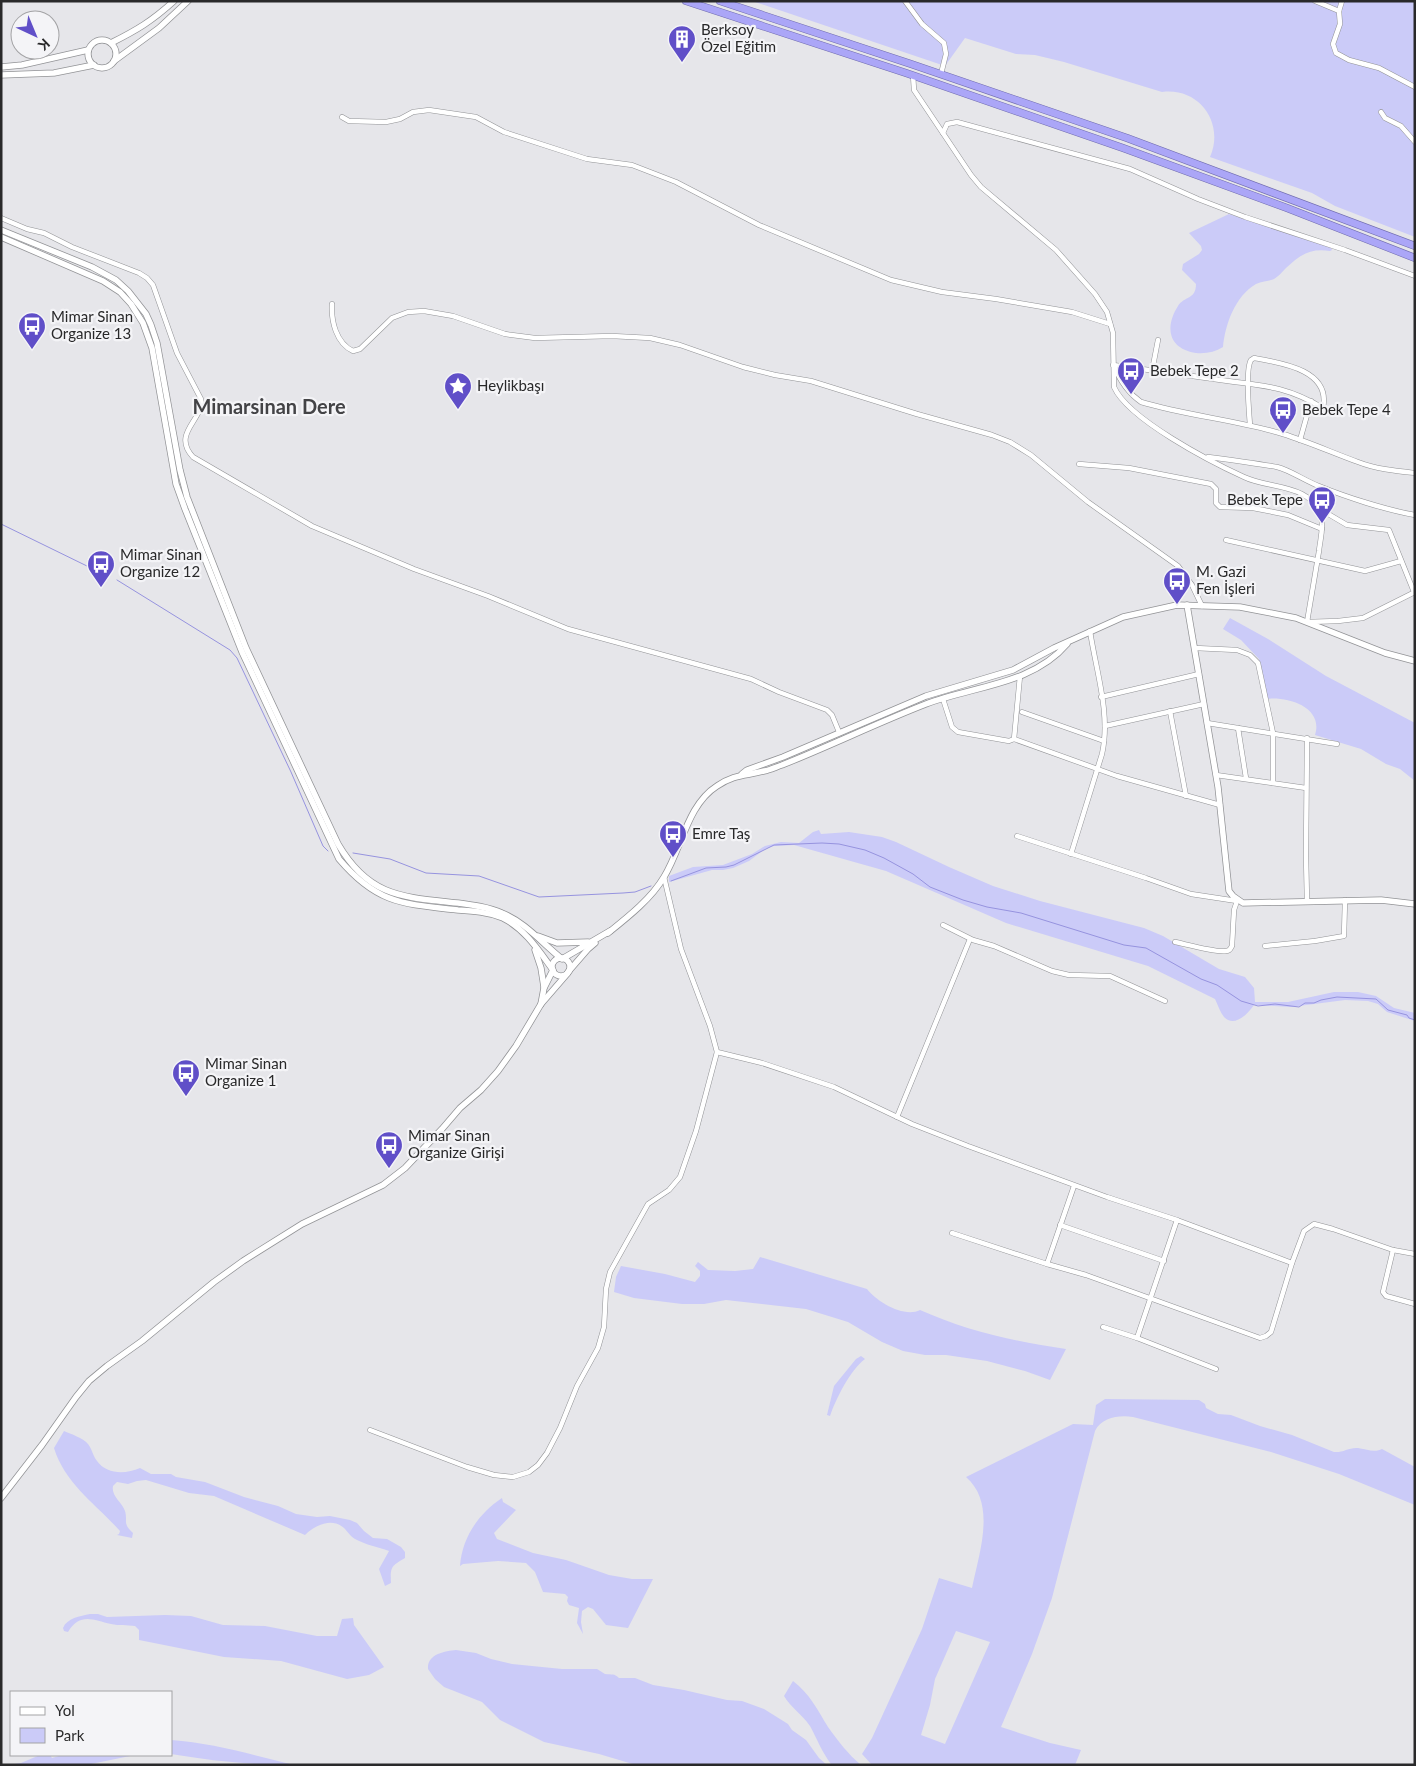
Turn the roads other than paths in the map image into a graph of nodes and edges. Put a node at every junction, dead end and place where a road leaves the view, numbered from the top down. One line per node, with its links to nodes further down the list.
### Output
1 (173, 1): 9 (street)
2 (188, 1): 11 (street)
3 (686, 1): 16 (highway)
4 (720, 1): 14 (highway)
5 (905, 1): 14 (street)
6 (1315, 1): 8 (street)
7 (1342, 1): 8 (street)
8 (1339, 11): 17 (street)
9 (111, 43): 10 (street); 11 (street)
10 (88, 50): 12 (street); 13 (street)
11 (114, 61): 12 (street)
12 (94, 65): 15 (street)
13 (1, 67)
14 (941, 74): 25 (highway)
15 (1, 75)
16 (913, 75): 20 (street); 26 (highway)
17 (1415, 87)
18 (1381, 112): 21 (street)
19 (342, 117): 29 (street)
20 (943, 133): 27 (street); 29 (street)
21 (1415, 142)
22 (1, 218): 64 (street)
23 (1, 230): 87 (street)
24 (1, 237): 91 (street)
25 (1415, 246)
26 (1415, 258)
27 (1415, 276)
28 (332, 304): 48 (street)
29 (1110, 324): 31 (street)
30 (1158, 340): 32 (street)
31 (1113, 365): 32 (street); 35 (street); 37 (street)
32 (1152, 371): 33 (street)
33 (1248, 384): 34 (street); 34 (street); 35 (street)
34 (1311, 401): 36 (street)
35 (1250, 425): 36 (street)
36 (1300, 440): 39 (street)
37 (1205, 457): 40 (street); 41 (street)
38 (1079, 464): 42 (street)
39 (1415, 472)
40 (1317, 508): 42 (street); 45 (street)
41 (1415, 515)
42 (1322, 529): 44 (street)
43 (1226, 540): 44 (street)
44 (1318, 559): 45 (street); 49 (street)
45 (1402, 561): 46 (street)
46 (1414, 592): 49 (street)
47 (1188, 605): 48 (street); 50 (street); 52 (street)
48 (1202, 606): 49 (street)
49 (1307, 622): 53 (street)
50 (1090, 631): 51 (street); 56 (street)
51 (1069, 642): 55 (street); 64 (street)
52 (1195, 648): 54 (street); 65 (street)
53 (1415, 660)
54 (1199, 674): 56 (street); 58 (street)
55 (1020, 676): 57 (street); 67 (street)
56 (1101, 697): 62 (street)
57 (943, 699): 67 (street); 71 (street)
58 (1204, 704): 59 (street); 61 (street)
59 (1170, 711): 62 (street); 76 (street)
60 (1022, 712): 68 (street)
61 (1207, 723): 63 (street); 72 (street)
62 (1105, 726): 68 (street)
63 (1238, 728): 65 (street); 73 (street)
64 (840, 732): 71 (street)
65 (1273, 733): 66 (street); 74 (street)
66 (1307, 738): 69 (street); 75 (street)
67 (1014, 739): 70 (street)
68 (1104, 741): 70 (street)
69 (1337, 744)
70 (1097, 770): 76 (street); 79 (street)
71 (742, 774): 80 (street)
72 (1216, 775): 73 (street); 77 (street)
73 (1246, 778): 74 (street)
74 (1273, 782): 75 (street)
75 (1306, 788): 83 (street)
76 (1186, 796): 77 (street)
77 (1220, 804): 82 (street)
78 (1017, 836): 79 (street)
79 (1071, 854): 82 (street)
80 (664, 877): 86 (street); 99 (street)
81 (1345, 900): 83 (street); 84 (street); 92 (street)
82 (1237, 901): 83 (street); 90 (street)
83 (1307, 901)
84 (1415, 904)
85 (943, 926): 88 (street)
86 (610, 931): 89 (street); 95 (street)
87 (533, 934): 89 (street); 93 (street)
88 (970, 939): 97 (street); 100 (street)
89 (592, 941): 93 (street)
90 (1175, 942)
91 (532, 943): 94 (street); 96 (street)
92 (1265, 946)
93 (562, 959): 94 (street); 95 (street)
94 (553, 970): 95 (street); 96 (street)
95 (568, 973): 98 (street)
96 (544, 988): 98 (street)
97 (1165, 1001)
98 (540, 1004): 116 (street)
99 (717, 1052): 100 (street); 115 (street)
100 (897, 1117): 101 (street)
101 (1074, 1186): 102 (street); 103 (street)
102 (1177, 1220): 107 (street); 108 (street)
103 (1060, 1225): 107 (street); 109 (street)
104 (952, 1233): 109 (street)
105 (1393, 1250): 106 (street); 108 (street); 111 (street)
106 (1415, 1254)
107 (1164, 1261): 110 (street)
108 (1292, 1263): 110 (street)
109 (1047, 1264): 110 (street)
110 (1150, 1298): 113 (street)
111 (1415, 1304)
112 (1104, 1327): 113 (street)
113 (1137, 1338): 114 (street)
114 (1216, 1369)
115 (370, 1430)
116 (1, 1498)

